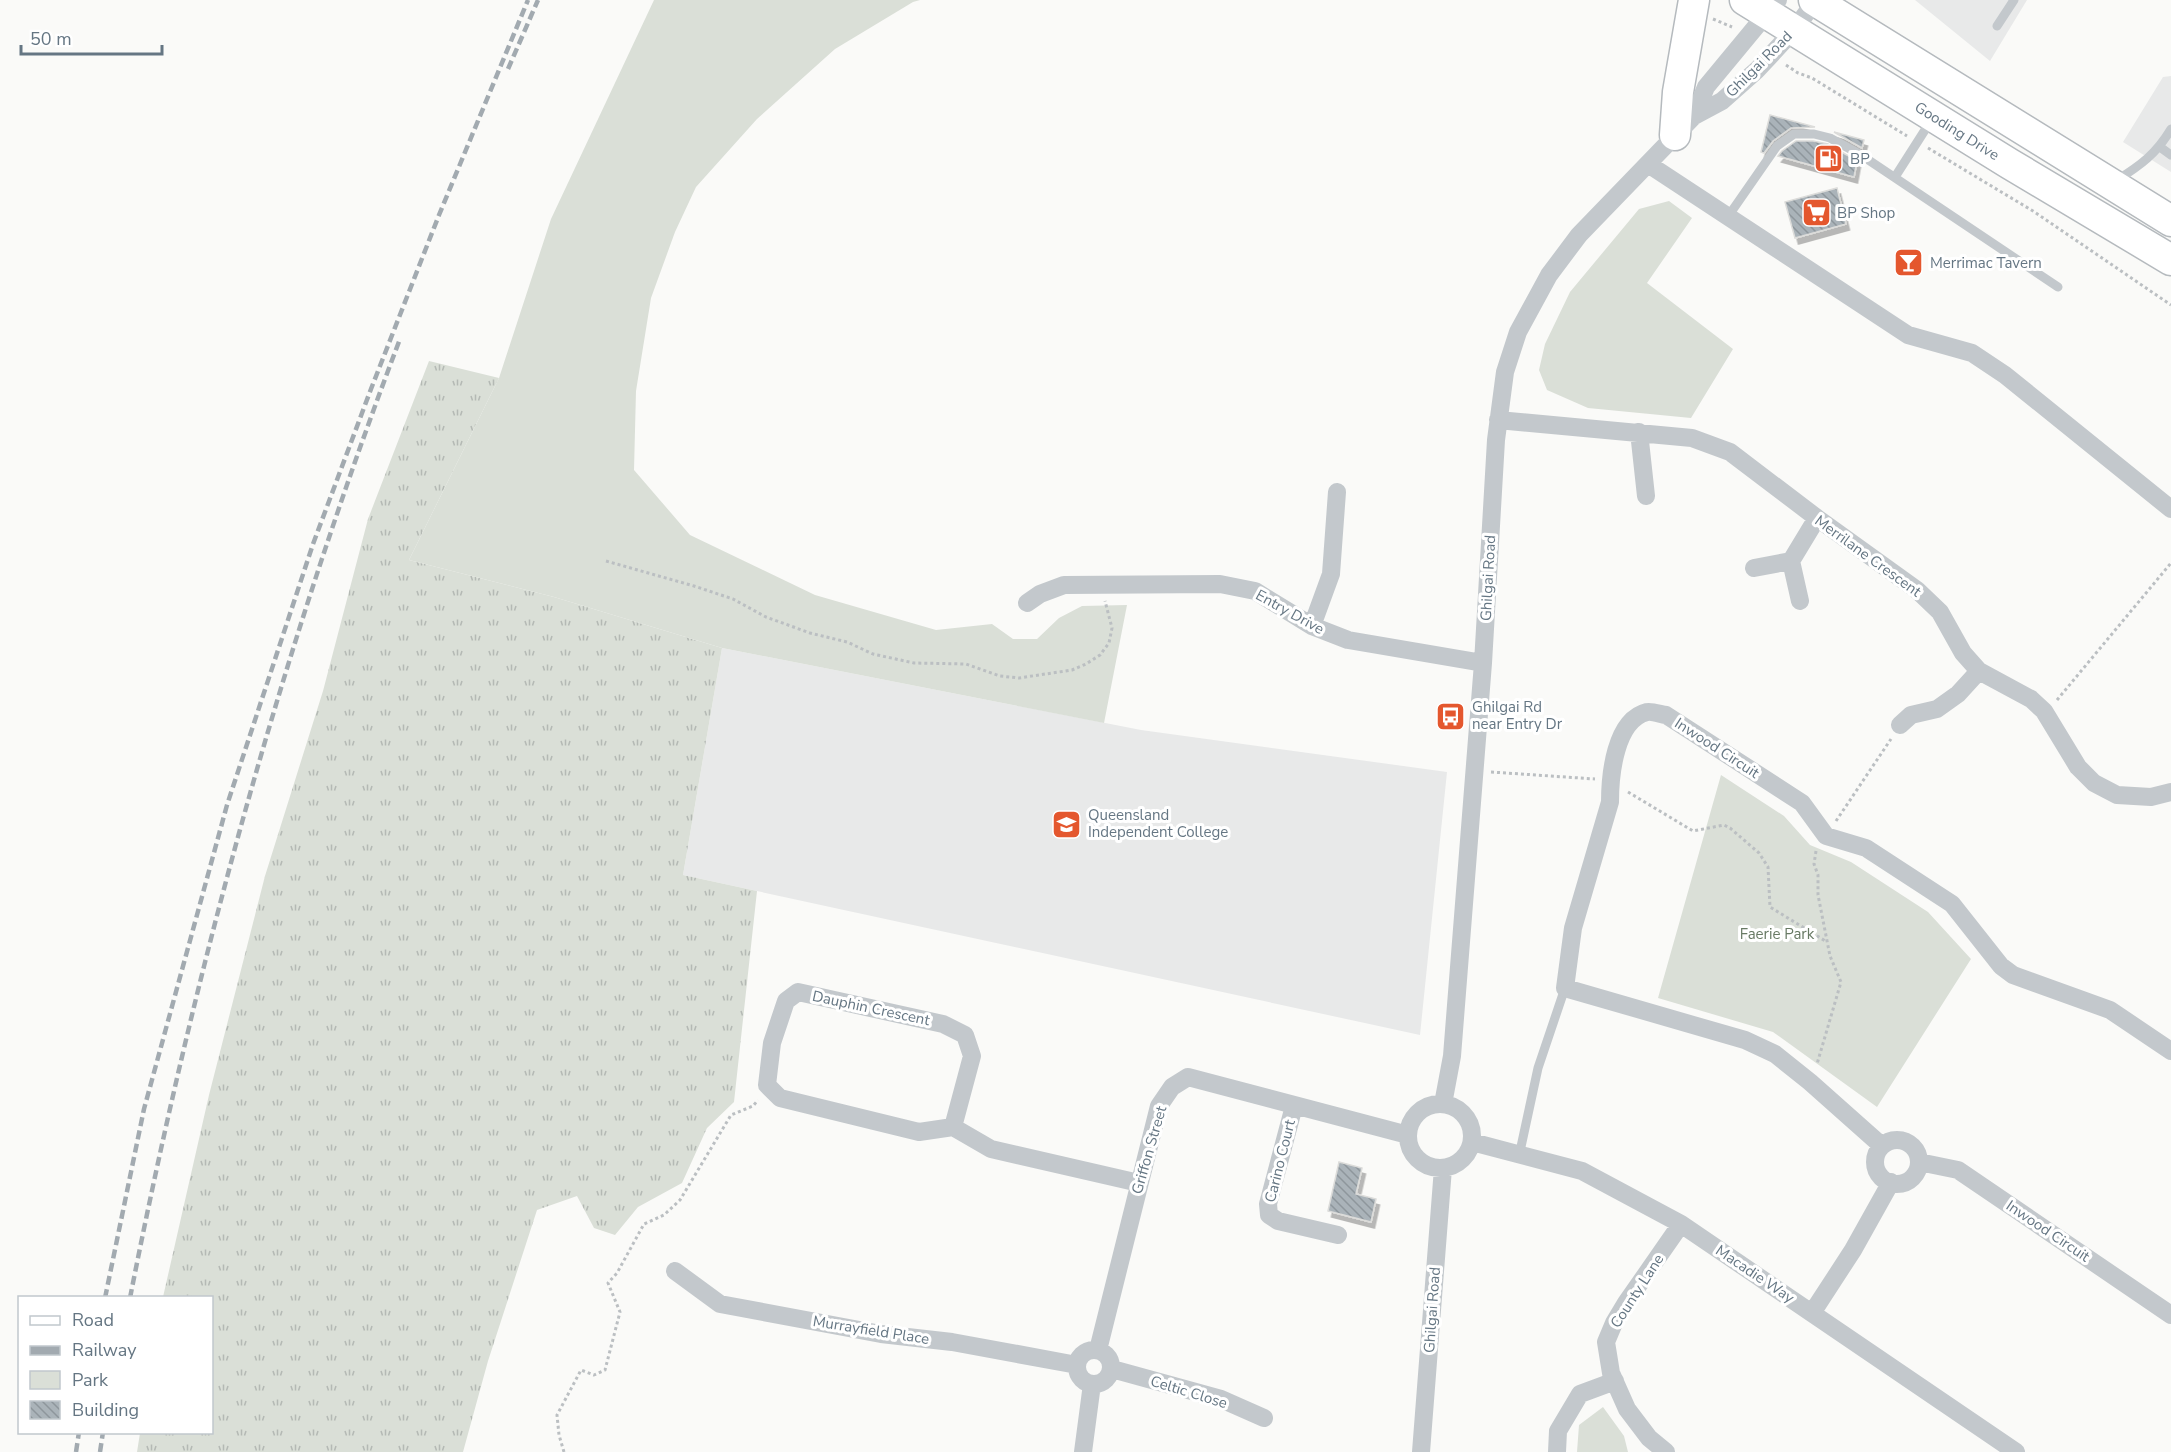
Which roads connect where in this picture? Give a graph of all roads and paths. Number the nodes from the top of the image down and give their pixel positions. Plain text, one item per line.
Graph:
1 (1815, 0) edge
2 (2014, 0) edge
3 (1764, 5) edge
4 (1699, 7) edge
5 (1997, 26) dead end
6 (1733, 27) dead end
7 (1794, 30) junction
8 (1784, 64) dead end
9 (1807, 65) dead end
10 (1803, 75) junction
11 (1933, 117) junction
12 (1685, 126) junction
13 (2171, 129) edge
14 (1917, 142) junction
15 (2171, 146) edge
16 (2160, 147) junction
17 (2171, 155) edge
18 (1648, 164) junction
19 (1895, 177) junction
20 (2110, 185) junction
21 (1727, 218) junction
22 (2171, 221) edge
23 (2171, 260) edge
24 (2058, 287) dead end
25 (2171, 305) edge
26 (1498, 420) junction
27 (1639, 432) junction
28 (1337, 492) dead end
29 (1646, 496) dead end
30 (2171, 509) edge
31 (1817, 518) junction
32 (606, 561) dead end
33 (1791, 561) junction
34 (2171, 563) edge
35 (1754, 568) dead end
36 (1101, 585) junction
37 (1800, 601) dead end
38 (1027, 603) dead end
39 (1312, 626) junction
40 (1483, 663) junction
41 (1978, 671) junction
42 (2044, 711) junction
43 (1900, 725) joint
44 (1474, 771) junction
45 (1610, 780) junction
46 (2171, 792) edge
47 (1826, 836) junction
48 (1827, 942) junction
49 (1565, 988) junction
50 (2171, 1051) edge
51 (1810, 1082) junction
52 (769, 1087) junction
53 (1443, 1104) junction
54 (1294, 1106) junction
55 (953, 1127) junction
56 (1408, 1135) junction
57 (1472, 1142) junction
58 (1882, 1146) junction
59 (1519, 1156) junction
60 (1919, 1162) junction
61 (1443, 1168) junction
62 (1891, 1182) junction
63 (1139, 1183) junction
64 (1681, 1224) junction
65 (1338, 1235) dead end
66 (675, 1271) dead end
67 (1812, 1313) junction
68 (2171, 1315) edge
69 (1098, 1350) junction
70 (1077, 1365) junction
71 (1112, 1369) junction
72 (1615, 1381) junction
73 (1092, 1384) junction
74 (1264, 1418) dead end
75 (564, 1452) edge
76 (1083, 1452) edge
77 (1421, 1452) edge
78 (1557, 1452) edge
79 (1666, 1452) edge
80 (2016, 1452) edge

1 - 7 street, Ghilgai Road
1 - 20 main road
2 - 5 lane
3 - 7 main road, Gooding Drive
3 - 12 street, Ghilgai Road
4 - 6 path
4 - 12 main road
7 - 11 main road, Gooding Drive
7 - 12 street, Ghilgai Road
8 - 10 path
9 - 10 path
10 - 14 path
11 - 14 lane
11 - 23 main road, Gooding Drive
12 - 18 street, Ghilgai Road
13 - 16 lane
14 - 19 lane
14 - 25 path
15 - 16 lane
16 - 17 lane
16 - 20 lane
18 - 21 street
18 - 26 street, Ghilgai Road
19 - 21 lane
19 - 24 lane
20 - 22 main road
21 - 30 street
26 - 27 street, Merrilane Crescent
26 - 40 street, Ghilgai Road
27 - 29 street
27 - 31 street, Merrilane Crescent
28 - 39 street
31 - 33 street
31 - 41 street, Merrilane Crescent
32 - 36 path
33 - 35 street
33 - 37 street
34 - 42 path
36 - 38 street, Entry Drive
36 - 39 street, Entry Drive
39 - 40 street, Entry Drive
40 - 44 street, Ghilgai Road
41 - 42 street, Merrilane Crescent
41 - 43 street
42 - 46 street, Merrilane Crescent
43 - 47 path
44 - 45 path
44 - 53 street, Ghilgai Road
45 - 47 street, Inwood Circuit
45 - 48 path
45 - 49 street, Inwood Circuit
47 - 48 path
47 - 50 street
48 - 51 path
49 - 51 street
49 - 59 lane
51 - 58 street
52 - 55 street
52 - 55 street, Dauphin Crescent
52 - 75 path
53 - 56 street
53 - 57 street
54 - 56 street, Griffon Street
54 - 63 street, Griffon Street
54 - 65 street, Carino Court
55 - 63 street
56 - 61 street
57 - 59 street, Macadie Way
57 - 61 street
58 - 60 street
58 - 62 street
59 - 64 street, Macadie Way
60 - 62 street
60 - 68 street, Inwood Circuit
61 - 77 street, Ghilgai Road
62 - 67 street
63 - 69 street, Griffon Street
64 - 67 street, Macadie Way
64 - 72 street, County Lane
66 - 70 street, Murrayfield Place
67 - 80 street, Macadie Way
69 - 70 street
69 - 71 street
70 - 73 street
71 - 73 street
71 - 74 street, Celtic Close
72 - 78 street
72 - 79 street, County Lane
73 - 76 street

